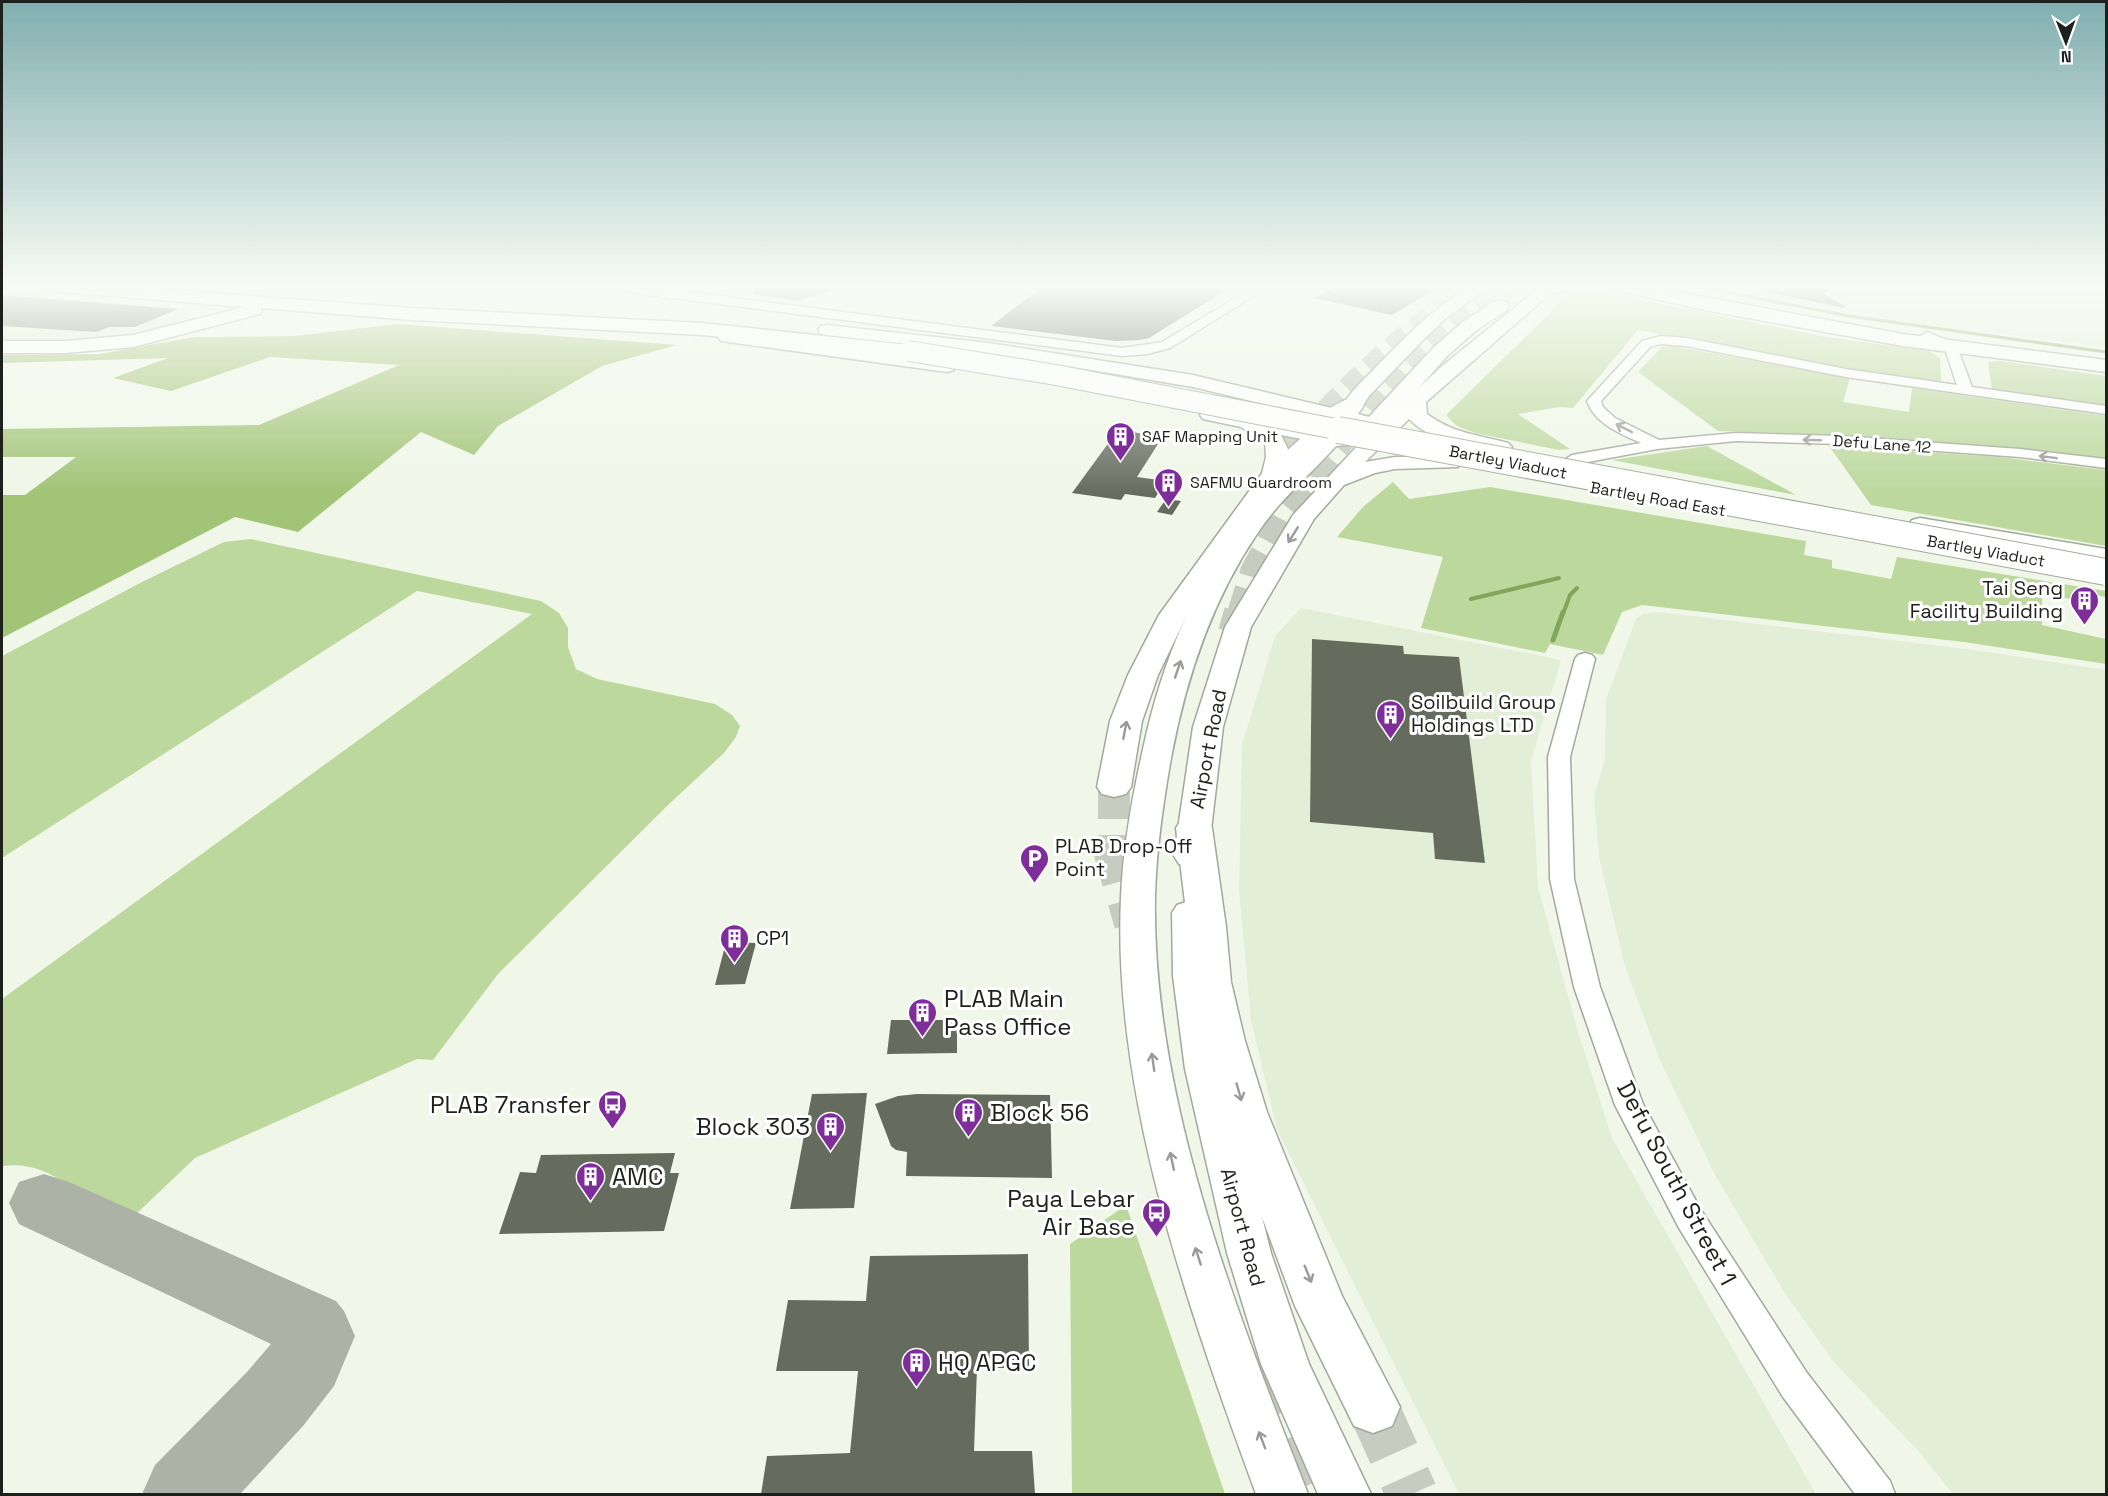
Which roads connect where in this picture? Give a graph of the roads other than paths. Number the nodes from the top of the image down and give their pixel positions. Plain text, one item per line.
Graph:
1 (874, 356) edge
2 (954, 356) edge
3 (970, 356) edge
4 (1037, 356) edge
5 (1399, 356) edge
6 (1437, 356) edge
7 (1467, 356) edge
8 (1637, 356) edge
9 (1757, 356) edge
10 (1954, 356) edge
11 (2041, 356) edge
12 (2082, 356) edge
13 (2106, 358) edge
14 (2106, 366) edge
15 (1223, 386) junction
16 (1966, 390) junction
17 (1416, 402) junction
18 (1350, 407) junction
19 (2106, 410) edge
20 (1239, 421) junction
21 (1382, 425) junction
22 (1324, 437) junction
23 (1657, 445) junction
24 (1368, 446) junction
25 (1586, 460) junction
26 (1450, 462) junction
27 (2106, 464) edge
28 (1272, 477) junction
29 (1328, 488) junction
30 (1815, 516) junction
31 (2106, 556) edge
32 (2106, 562) edge
33 (2106, 572) edge
34 (2106, 579) edge
35 (1585, 659) dead end
36 (1213, 709) junction
37 (1163, 719) junction
38 (1114, 787) tunnel mouth
39 (1194, 828) junction
40 (1373, 1407) tunnel mouth
41 (1282, 1494) edge
42 (1345, 1494) edge
43 (1877, 1494) edge

1 - 20 main road, Bartley Road East
2 - 33 highway, Bartley Viaduct, bridge
3 - 32 highway, Bartley Viaduct
4 - 15 main road
5 - 18 main road
6 - 21 highway
7 - 17 main road, Airport Road
23 -> 8 street
9 -> 16 street
10 - 16 street
11 - 14 highway
12 - 13 highway
15 - 18 main road
15 - 18 main road
16 - 19 street
17 - 21 main road, Airport Road
17 - 25 main road, Bartley Road East
18 - 21 main road
18 - 22 highway
20 - 22 main road, Bartley Road East
20 - 28 main road
21 - 22 highway
21 - 24 main road, Airport Road
22 - 24 main road, Bartley Road East
22 - 28 highway
37 -> 22 main road
23 - 25 street, Defu Lane 12
27 -> 23 street, Defu Lane 12
24 - 26 main road, Bartley Road East
24 - 29 main road, Airport Road
25 - 30 main road, Bartley Road East
26 - 29 main road
26 - 30 main road, Bartley Road East
38 -> 28 highway
29 -> 36 main road, Airport Road
30 - 31 main road, Bartley Road East
30 - 34 main road, Bartley Road East
35 - 43 street, Defu South Street 1
36 - 37 main road
36 - 39 main road, Airport Road
41 -> 37 main road
39 -> 40 highway
39 - 42 main road, Airport Road

